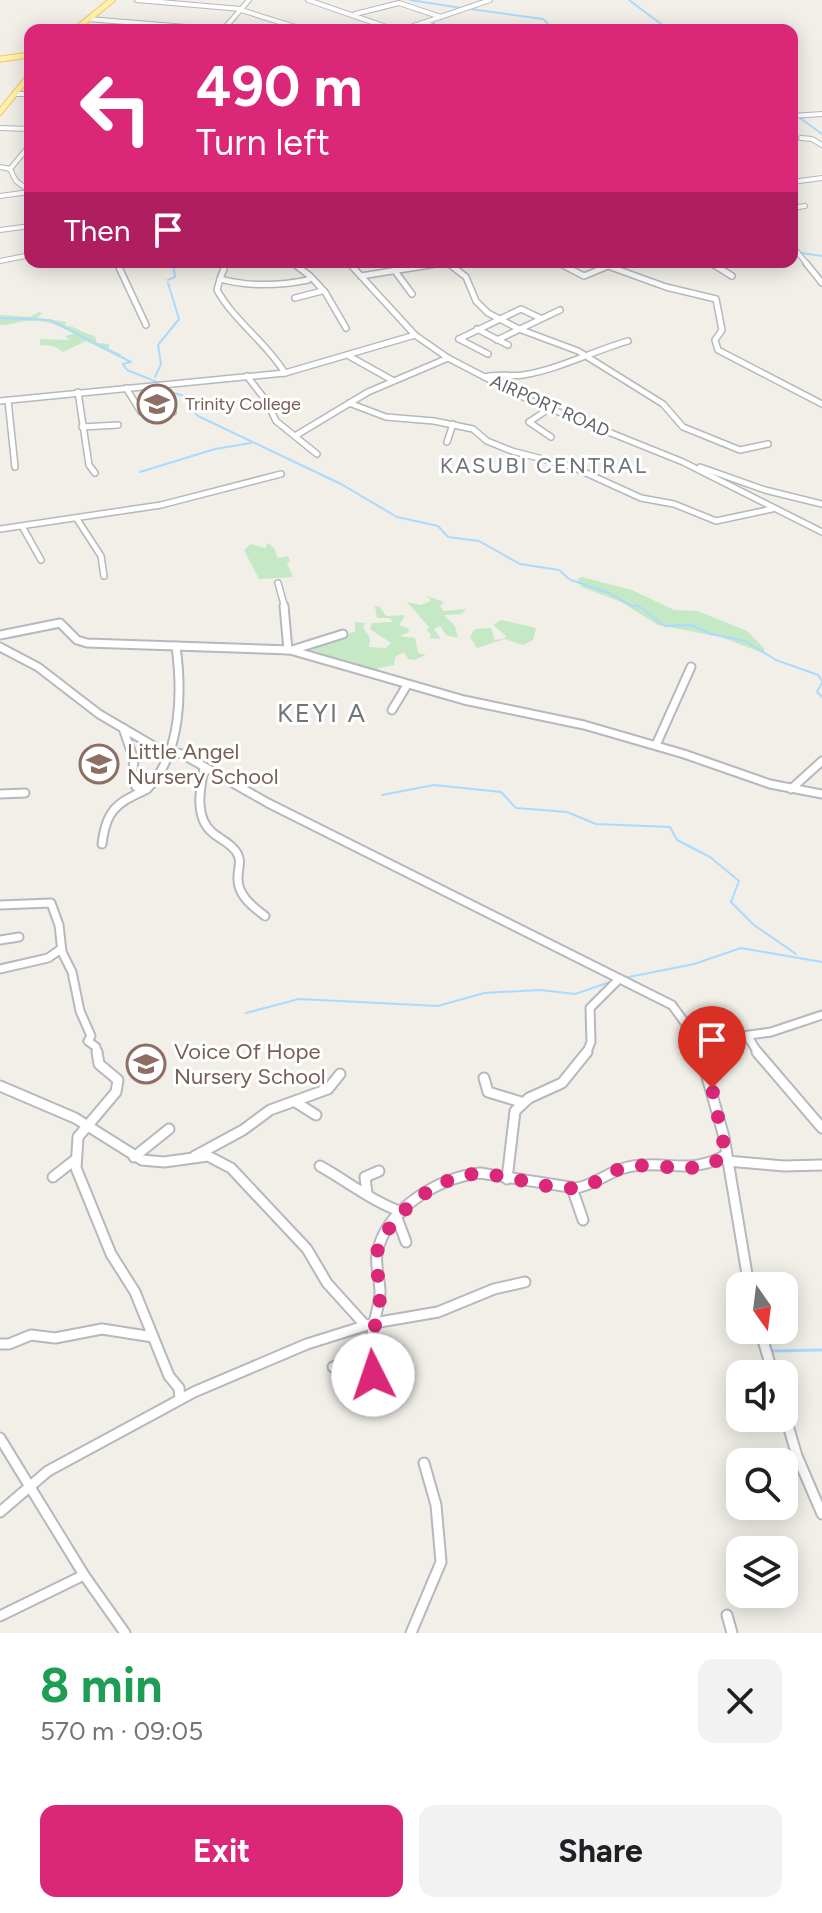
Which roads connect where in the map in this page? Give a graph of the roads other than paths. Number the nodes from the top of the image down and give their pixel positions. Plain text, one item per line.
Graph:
1 (112, 0) edge
2 (137, 0) edge
3 (249, 0) edge
4 (308, 0) edge
5 (490, 0) edge
6 (241, 9) junction
7 (354, 14) junction
8 (441, 17) junction
9 (88, 19) junction
10 (424, 23) junction
11 (82, 24) edge
12 (149, 24) edge
13 (227, 24) edge
14 (287, 24) edge
15 (380, 24) edge
16 (421, 24) edge
17 (427, 24) edge
18 (24, 56) edge
19 (0, 59) edge
20 (24, 83) edge
21 (15, 94) junction
22 (24, 94) edge
23 (0, 112) edge
24 (822, 114) edge
25 (798, 116) edge
26 (0, 128) edge
27 (24, 129) edge
28 (801, 138) dead end
29 (822, 145) edge
30 (24, 152) edge
31 (0, 167) edge
32 (10, 169) junction
33 (822, 178) edge
34 (798, 181) edge
35 (24, 187) edge
36 (24, 192) edge
37 (0, 196) edge
38 (805, 206) dead end
39 (798, 207) edge
40 (24, 227) edge
41 (0, 230) edge
42 (798, 253) edge
43 (24, 256) edge
44 (0, 261) edge
45 (119, 268) edge
46 (224, 268) edge
47 (300, 268) edge
48 (354, 268) edge
49 (395, 268) edge
50 (413, 268) edge
51 (455, 268) edge
52 (569, 268) edge
53 (603, 268) edge
54 (614, 268) edge
55 (719, 268) edge
56 (395, 271) junction
57 (310, 276) junction
58 (361, 276) junction
59 (732, 276) dead end
60 (220, 279) junction
61 (822, 283) edge
62 (322, 291) junction
63 (412, 294) dead end
64 (295, 298) dead end
65 (560, 310) dead end
66 (540, 318) junction
67 (498, 319) junction
68 (146, 325) dead end
69 (406, 327) junction
70 (346, 328) dead end
71 (477, 329) junction
72 (519, 329) junction
73 (415, 335) junction
74 (398, 340) junction
75 (497, 340) junction
76 (628, 341) dead end
77 (508, 345) dead end
78 (488, 354) dead end
79 (349, 356) junction
80 (585, 356) junction
81 (448, 358) junction
82 (285, 373) junction
83 (247, 376) junction
84 (484, 378) junction
85 (392, 380) junction
86 (126, 388) junction
87 (78, 392) junction
88 (8, 400) junction
89 (0, 401) edge
90 (349, 403) junction
91 (822, 404) edge
92 (550, 408) junction
93 (173, 412) dead end
94 (453, 424) junction
95 (118, 425) dead end
96 (82, 427) junction
97 (295, 436) junction
98 (551, 437) dead end
99 (447, 442) dead end
100 (768, 444) dead end
101 (317, 454) dead end
102 (683, 462) junction
103 (15, 467) dead end
104 (95, 473) dead end
105 (281, 474) dead end
106 (822, 504) edge
107 (774, 509) junction
108 (77, 519) junction
109 (22, 526) junction
110 (0, 529) edge
111 (822, 532) edge
112 (41, 560) dead end
113 (104, 576) dead end
114 (278, 583) dead end
115 (343, 634) dead end
116 (0, 635) edge
117 (176, 646) junction
118 (0, 647) edge
119 (289, 650) junction
120 (691, 667) dead end
121 (407, 685) junction
122 (392, 710) dead end
123 (123, 728) junction
124 (656, 745) junction
125 (172, 749) junction
126 (822, 761) edge
127 (204, 768) junction
128 (148, 789) junction
129 (791, 789) junction
130 (25, 793) dead end
131 (0, 794) edge
132 (822, 794) edge
133 (102, 844) dead end
134 (0, 905) edge
135 (265, 916) dead end
136 (19, 937) dead end
137 (0, 940) edge
138 (61, 949) junction
139 (0, 969) edge
140 (619, 979) junction
141 (822, 1015) edge
142 (748, 1037) junction
143 (696, 1042) junction
144 (340, 1074) dead end
145 (484, 1078) dead end
146 (0, 1086) edge
147 (521, 1102) junction
148 (297, 1103) junction
149 (316, 1115) dead end
150 (89, 1127) junction
151 (822, 1128) edge
152 (169, 1129) dead end
153 (134, 1157) junction
154 (194, 1157) junction
155 (727, 1158) junction
156 (76, 1159) junction
157 (822, 1165) edge
158 (320, 1166) dead end
159 (379, 1171) dead end
160 (53, 1177) dead end
161 (507, 1179) junction
162 (572, 1188) junction
163 (367, 1194) junction
164 (400, 1215) junction
165 (583, 1220) dead end
166 (406, 1242) dead end
167 (747, 1272) edge
168 (525, 1282) dead end
169 (368, 1327) junction
170 (153, 1337) junction
171 (0, 1344) edge
172 (368, 1356) junction
173 (333, 1367) dead end
174 (180, 1393) junction
175 (376, 1409) dead end
176 (790, 1432) edge
177 (0, 1438) edge
178 (424, 1463) dead end
179 (29, 1485) junction
180 (0, 1512) edge
181 (822, 1514) edge
182 (84, 1575) junction
183 (727, 1615) dead end
184 (0, 1616) edge
185 (125, 1633) edge
186 (411, 1633) edge
187 (732, 1633) edge

1 - 9 main road
2 - 6 street
3 - 6 street
4 - 7 street
5 - 8 street
6 - 13 street
6 - 14 street
7 - 8 street
7 - 15 street
8 - 10 street
9 - 11 main road
9 - 12 street
10 - 16 street
10 - 17 street
18 - 19 main road
20 - 21 main road
21 - 22 street
21 - 23 main road
24 - 25 street
26 - 27 street
28 - 29 street
30 - 32 street
31 - 32 street
32 - 35 street
33 - 34 street
36 - 37 street
38 - 39 street
40 - 41 street
42 - 61 street
43 - 44 street
45 - 68 street
46 - 60 street
47 - 57 street
48 - 58 street, AIRPORT ROAD
49 - 56 street
50 - 56 street
51 - 67 street
52 - 53 street
54 - 91 street
55 - 59 street
56 - 58 street
56 - 63 street
57 - 60 street
57 - 62 street
58 - 69 street, AIRPORT ROAD
60 - 82 street
62 - 64 street
62 - 70 street
65 - 66 street
66 - 67 street
66 - 72 street
67 - 71 street
67 - 72 street
69 - 73 street, AIRPORT ROAD
69 - 74 street
71 - 75 street
71 - 78 street
72 - 75 street
72 - 80 street
73 - 74 street
73 - 81 street, AIRPORT ROAD
74 - 79 street
75 - 77 street
76 - 80 street
79 - 82 street
79 - 85 street
80 - 84 street
80 - 100 street
81 - 84 street, AIRPORT ROAD
81 - 85 street
82 - 83 street
83 - 86 street
83 - 97 street
84 - 92 street, AIRPORT ROAD
85 - 90 street
86 - 87 street
86 - 93 street
87 - 88 street
87 - 96 street
88 - 89 street
88 - 103 street
90 - 94 street
90 - 97 street
92 - 98 street
92 - 102 street, AIRPORT ROAD
94 - 99 street
94 - 107 street
95 - 96 street
96 - 104 street
97 - 101 street
102 - 106 street
102 - 107 street, AIRPORT ROAD
105 - 108 street
107 - 111 street, AIRPORT ROAD
108 - 109 street
108 - 113 street
109 - 110 street
109 - 112 street
114 - 119 street
115 - 119 street
116 - 117 street
117 - 119 street
117 - 125 street
118 - 123 street
119 - 121 street
120 - 124 street
121 - 122 street
121 - 124 street
123 - 125 street
123 - 128 street
124 - 129 street
125 - 127 street
125 - 128 street
126 - 129 street
127 - 135 street
127 - 140 street
128 - 133 street
129 - 132 street
130 - 131 street
134 - 138 street
136 - 137 street
138 - 139 street
138 - 150 street
140 - 143 street
140 - 147 street
141 - 142 street
142 - 143 street
142 - 151 street
143 - 155 street
144 - 148 street
145 - 147 street
146 - 150 street
147 - 161 street
148 - 149 street
148 - 154 street
150 - 153 street
150 - 156 street
152 - 153 street
153 - 154 street
154 - 169 street
155 - 157 street
155 - 162 street
155 - 167 street
156 - 160 street
156 - 170 street
158 - 163 street
159 - 163 street
161 - 162 street
161 - 164 street
162 - 165 street
163 - 164 street
164 - 166 street
164 - 169 street
168 - 169 street
169 - 172 street
169 - 174 street
170 - 171 street
170 - 174 street
172 - 173 street
172 - 175 street
174 - 179 street
176 - 181 street
177 - 179 street
178 - 186 street
179 - 180 street
179 - 182 street
182 - 184 street
182 - 185 street
183 - 187 street

